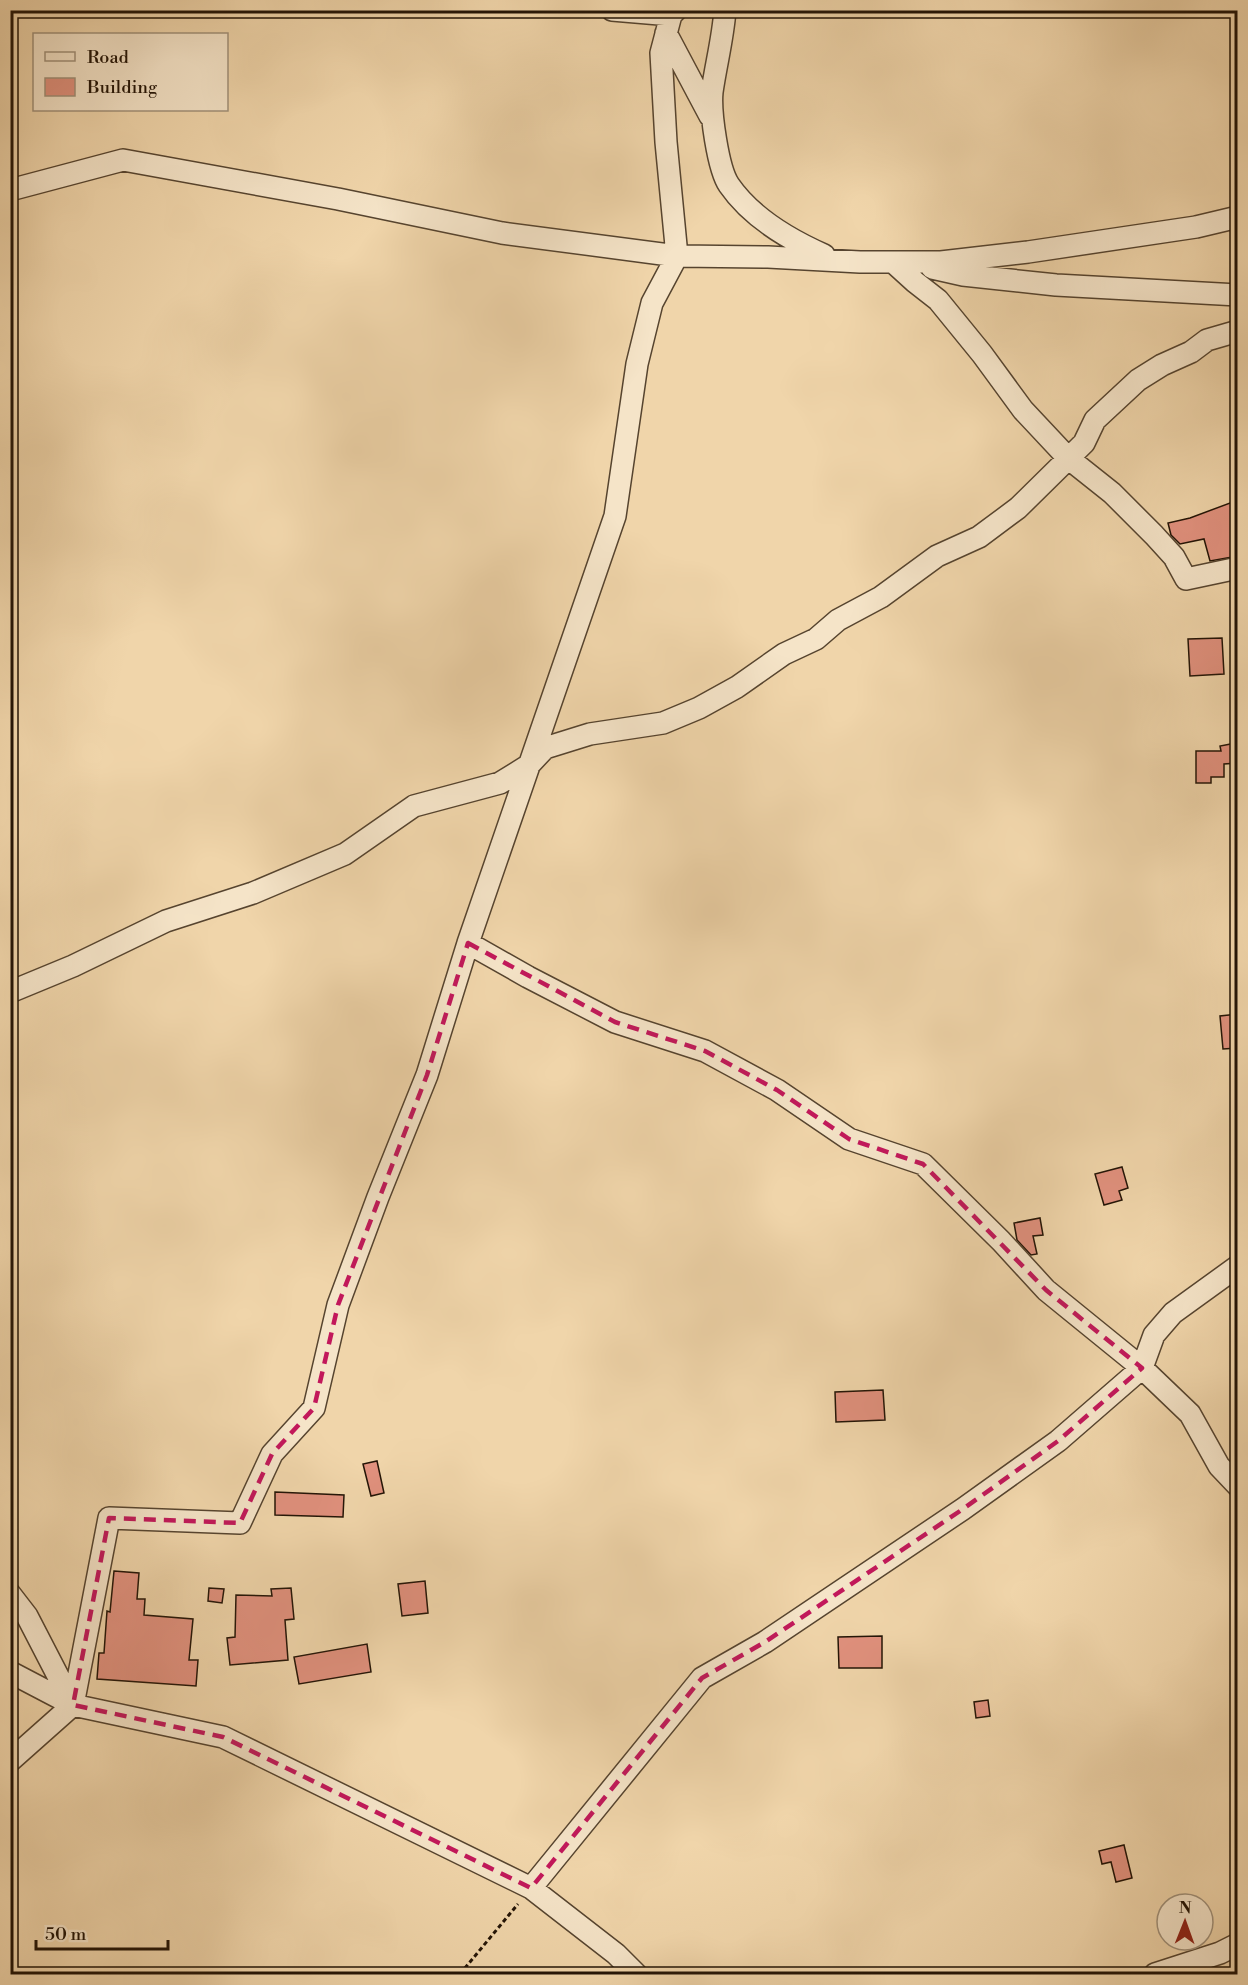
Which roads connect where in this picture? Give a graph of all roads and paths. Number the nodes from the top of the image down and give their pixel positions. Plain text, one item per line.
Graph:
1 (612, 10) edge
2 (725, 10) edge
3 (671, 20) edge
4 (713, 122) junction
5 (10, 190) edge
6 (1238, 217) edge
7 (677, 256) junction
8 (839, 261) junction
9 (901, 262) junction
10 (1238, 295) edge
11 (1238, 331) edge
12 (1068, 458) junction
13 (1238, 568) edge
14 (530, 765) junction
15 (468, 943) junction
16 (10, 992) edge
17 (1238, 1266) edge
18 (1143, 1368) junction
19 (1238, 1485) edge
20 (10, 1594) edge
21 (10, 1672) edge
22 (73, 1705) junction
23 (10, 1761) edge
24 (531, 1888) junction
25 (1238, 1944) edge
26 (460, 1974) edge
27 (636, 1974) edge
28 (1155, 1974) edge

1 - 3 street
2 - 4 street
3 - 4 street
3 - 7 street
4 - 8 street
5 - 7 street
6 - 9 street
7 - 8 street
7 - 14 street
8 - 9 street
9 - 10 street
9 - 12 street
11 - 12 street
12 - 13 street
12 - 14 street
14 - 15 street
14 - 16 street
15 - 18 street
15 - 22 street
17 - 18 street
18 - 19 street
18 - 24 street
20 - 22 street
21 - 22 street
22 - 23 street
22 - 24 street
24 - 26 path
24 - 27 street
25 - 28 street

